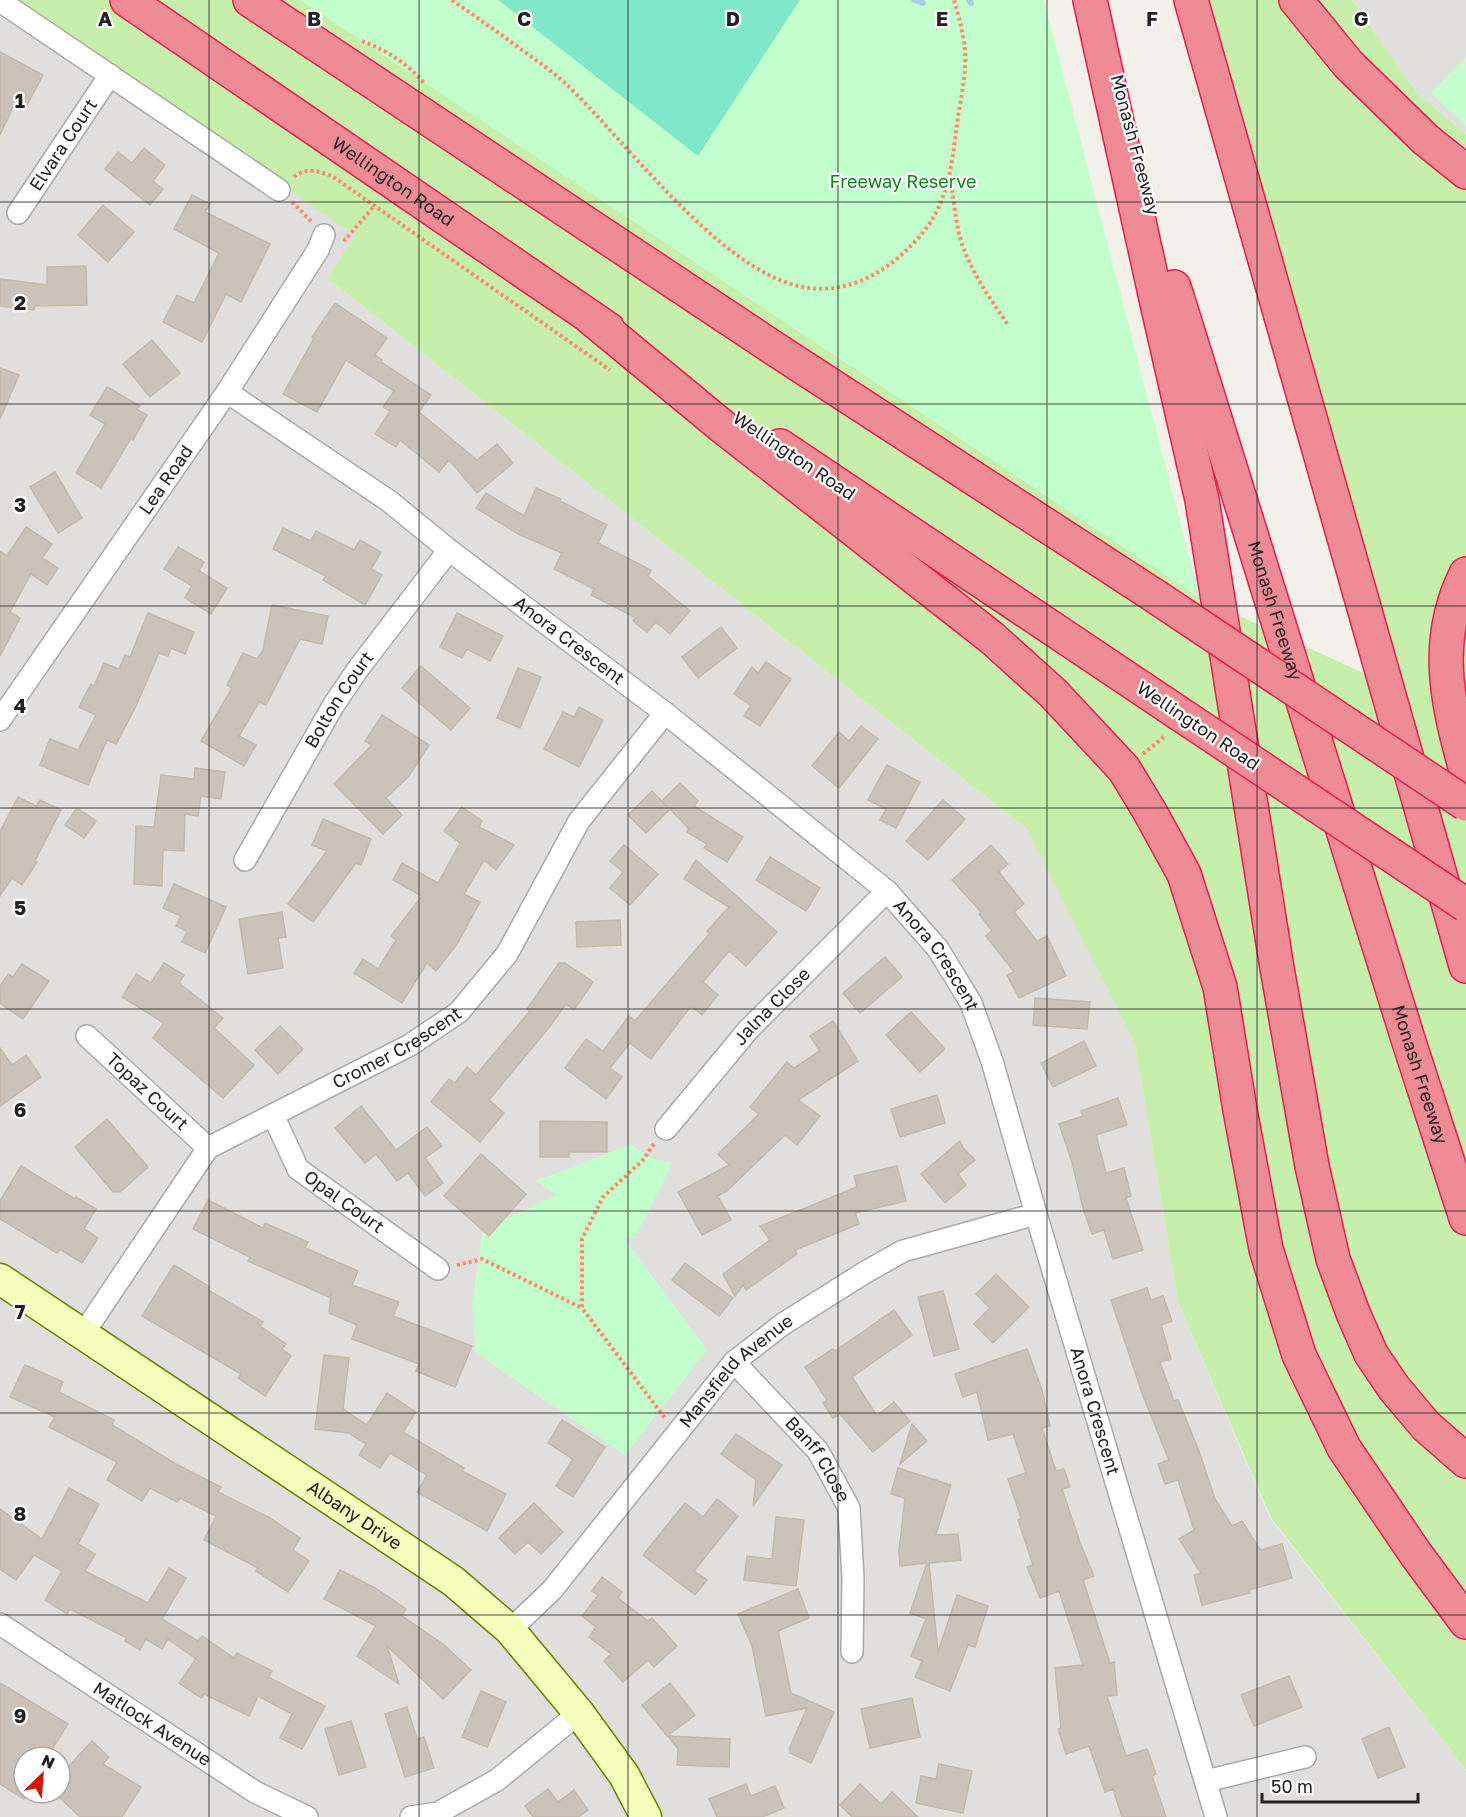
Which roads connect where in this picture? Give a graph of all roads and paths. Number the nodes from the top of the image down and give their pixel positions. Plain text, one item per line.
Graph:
1 (127, 0) edge
2 (250, 0) edge
3 (452, 0) edge
4 (954, 0) edge
5 (1092, 0) edge
6 (1191, 0) edge
7 (1296, 0) edge
8 (0, 1) edge
9 (110, 75) junction
10 (1466, 172) edge
11 (950, 174) junction
12 (279, 190) junction
13 (18, 213) dead end
14 (324, 235) junction
15 (591, 318) junction
16 (1008, 325) dead end
17 (227, 392) junction
18 (449, 550) junction
19 (1466, 574) edge
20 (665, 713) junction
21 (0, 720) edge
22 (1466, 770) edge
23 (1466, 804) edge
24 (245, 860) dead end
25 (887, 891) junction
26 (1466, 905) edge
27 (1466, 966) edge
28 (87, 1036) dead end
29 (273, 1115) junction
30 (666, 1129) joint
31 (208, 1148) junction
32 (1036, 1214) junction
33 (1466, 1218) edge
34 (438, 1269) joint
35 (0, 1279) edge
36 (582, 1308) junction
37 (83, 1334) junction
38 (734, 1362) junction
39 (677, 1434) junction
40 (1465, 1461) edge
41 (1466, 1622) edge
42 (0, 1624) edge
43 (510, 1630) junction
44 (852, 1652) dead end
45 (579, 1713) junction
46 (1305, 1757) dead end
47 (1206, 1781) junction
48 (307, 1817) edge
49 (411, 1817) edge
50 (646, 1817) edge
51 (1216, 1817) edge

1 - 15 highway, Wellington Road
2 - 23 highway, bridge
3 - 11 path
4 - 11 path
5 - 33 highway, Monash Freeway
5 - 40 highway
6 - 27 highway
7 - 10 highway
8 - 9 street
9 - 12 street
9 - 13 street, Elvara Court
11 - 16 path
12 - 14 path
12 - 14 path
14 - 17 street, Lea Road
15 - 26 highway, Wellington Road, bridge
15 - 41 highway
17 - 18 street, Anora Crescent
17 - 21 street, Lea Road
18 - 20 street, Anora Crescent
18 - 24 street, Bolton Court
19 - 22 highway
20 - 25 street, Anora Crescent
20 - 29 street, Cromer Crescent
25 - 30 street, Jalna Close
25 - 32 street, Anora Crescent
28 - 31 street, Topaz Court
29 - 31 street, Cromer Crescent
29 - 34 street, Opal Court
30 - 36 path
31 - 37 street, Cromer Crescent
32 - 38 street, Mansfield Avenue
32 - 47 street, Anora Crescent
34 - 36 path
35 - 37 street, Albany Drive
36 - 39 path
37 - 43 street, Albany Drive
38 - 39 street, Mansfield Avenue
38 - 44 street, Banff Close
39 - 43 street, Mansfield Avenue
42 - 48 street, Matlock Avenue
43 - 45 street, Albany Drive
45 - 49 street
45 - 50 street, Albany Drive
46 - 47 street
47 - 51 street, Anora Crescent

